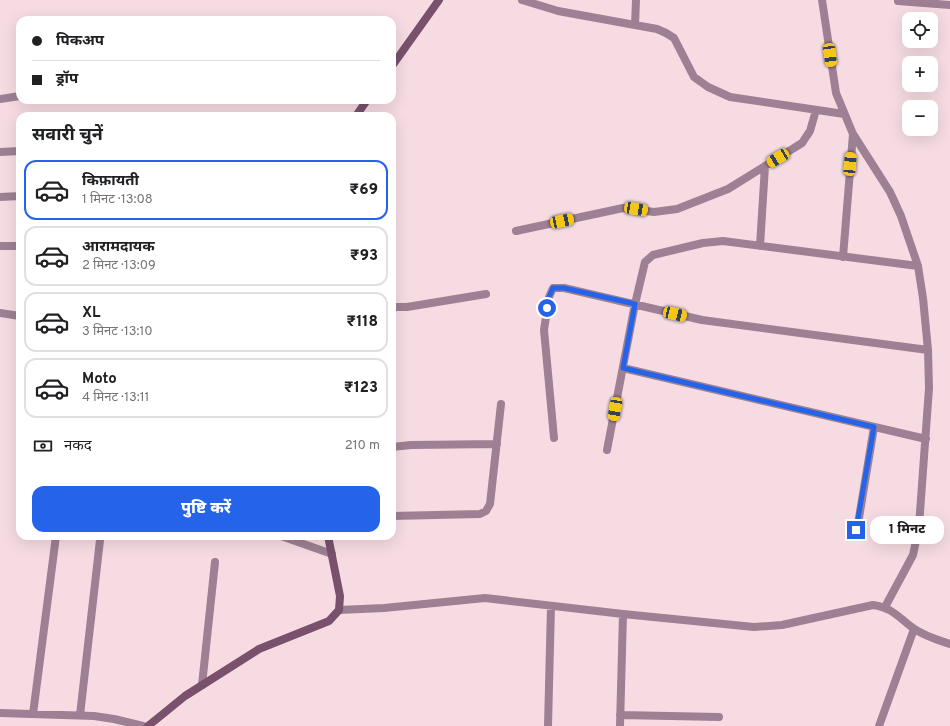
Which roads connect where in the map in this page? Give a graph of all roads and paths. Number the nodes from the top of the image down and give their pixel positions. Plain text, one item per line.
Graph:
1 (439, 0) edge
2 (522, 0) edge
3 (636, 0) edge
4 (822, 0) edge
5 (898, 1) edge
6 (950, 5) edge
7 (635, 25) junction
8 (396, 59) edge
9 (16, 97) edge
10 (0, 99) edge
11 (816, 110) junction
12 (844, 114) junction
13 (852, 134) junction
14 (16, 151) edge
15 (0, 152) edge
16 (765, 166) junction
17 (16, 196) edge
18 (0, 197) edge
19 (516, 231) dead end
20 (0, 246) edge
21 (16, 246) edge
22 (760, 246) junction
23 (843, 257) junction
24 (918, 266) junction
25 (486, 294) dead end
26 (635, 304) junction
27 (396, 307) edge
28 (0, 313) edge
29 (16, 315) edge
30 (928, 350) junction
31 (623, 368) junction
32 (501, 404) dead end
33 (874, 427) junction
34 (554, 438) dead end
35 (926, 439) junction
36 (497, 444) junction
37 (396, 447) edge
38 (607, 450) dead end
39 (396, 516) edge
40 (856, 530) dead end
41 (55, 540) edge
42 (100, 540) dead end
43 (292, 540) edge
44 (329, 540) edge
45 (332, 554) junction
46 (216, 562) dead end
47 (551, 606) junction
48 (885, 607) junction
49 (339, 610) junction
50 (623, 614) junction
51 (914, 629) junction
52 (950, 644) edge
53 (202, 685) junction
54 (0, 713) edge
55 (33, 714) junction
56 (80, 715) junction
57 (620, 715) junction
58 (719, 717) dead end
59 (143, 726) edge
60 (148, 726) edge
61 (548, 726) edge
62 (620, 726) edge
63 (879, 726) edge

1 - 8 street
2 - 7 street
3 - 7 street
4 - 12 street
5 - 6 street
7 - 11 street
9 - 10 street
11 - 12 street
11 - 16 street
12 - 13 street
13 - 23 street
13 - 24 street
14 - 15 street
16 - 19 street
16 - 22 street
17 - 18 street
20 - 21 street
22 - 23 street
22 - 26 street
23 - 24 street
24 - 30 street
25 - 27 street
26 - 30 street
26 - 31 street
26 - 34 street
28 - 29 street
30 - 35 street
31 - 33 street
31 - 38 street
32 - 36 street
33 - 35 street
33 - 40 street
35 - 48 street
36 - 37 street
36 - 39 street
41 - 55 street
42 - 56 street
43 - 45 street
44 - 45 street
45 - 49 street
46 - 53 street
47 - 49 street
47 - 50 street
47 - 61 street
48 - 50 street
48 - 51 street
49 - 53 street
50 - 57 street
51 - 52 street
51 - 63 street
53 - 60 street
54 - 55 street
55 - 56 street
56 - 59 street
57 - 58 street
57 - 62 street

